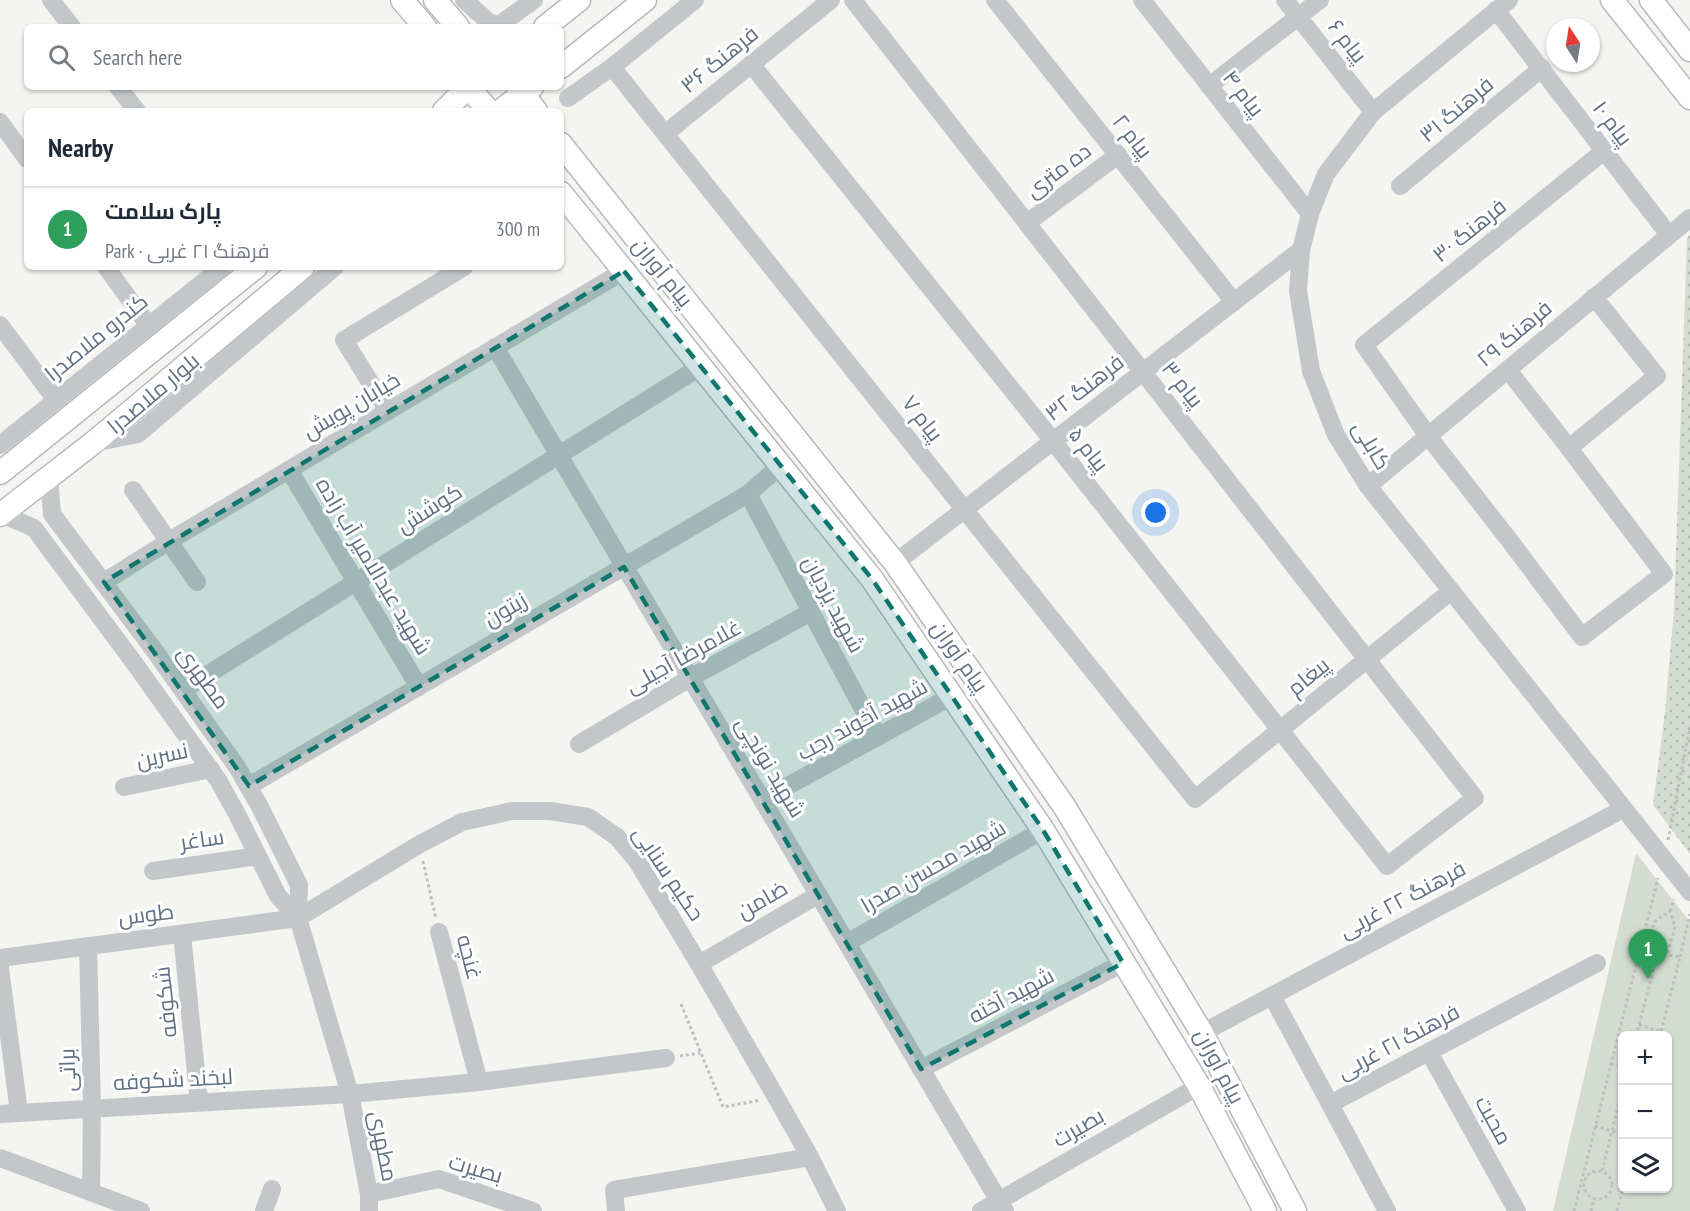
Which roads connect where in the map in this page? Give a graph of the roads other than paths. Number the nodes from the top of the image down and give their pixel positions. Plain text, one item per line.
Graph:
1 (51, 0) edge
2 (402, 0) edge
3 (435, 0) edge
4 (464, 0) edge
5 (534, 0) edge
6 (579, 0) edge
7 (645, 0) edge
8 (831, 0) edge
9 (853, 0) edge
10 (995, 0) edge
11 (1142, 0) edge
12 (1285, 0) edge
13 (1320, 0) edge
14 (1612, 0) edge
15 (1651, 0) edge
16 (683, 4) edge
17 (1503, 5) edge
18 (1298, 17) junction
19 (70, 24) edge
20 (422, 24) edge
21 (455, 24) edge
22 (496, 24) edge
23 (500, 24) edge
24 (549, 24) edge
25 (1690, 50) edge
26 (564, 63) edge
27 (751, 64) junction
28 (612, 67) junction
29 (1542, 68) junction
30 (1209, 86) junction
31 (120, 90) edge
32 (465, 90) edge
33 (471, 90) edge
34 (523, 90) edge
35 (525, 90) edge
36 (568, 98) dead end
37 (1690, 98) edge
38 (135, 108) edge
39 (447, 108) edge
40 (486, 108) edge
41 (503, 108) edge
42 (535, 108) edge
43 (1373, 112) junction
44 (0, 122) edge
45 (666, 133) junction
46 (564, 148) edge
47 (1604, 151) junction
48 (24, 155) edge
49 (1118, 155) junction
50 (1400, 186) dead end
51 (564, 202) edge
52 (1310, 214) junction
53 (1690, 218) edge
54 (1027, 223) junction
55 (1669, 235) junction
56 (1301, 250) junction
57 (108, 270) edge
58 (218, 270) edge
59 (252, 270) edge
60 (299, 270) edge
61 (331, 270) edge
62 (459, 270) edge
63 (624, 271) junction
64 (1594, 297) junction
65 (1234, 302) junction
66 (0, 325) edge
67 (149, 326) junction
68 (495, 347) junction
69 (700, 367) junction
70 (1508, 370) junction
71 (1143, 372) junction
72 (56, 400) junction
73 (388, 411) junction
74 (1428, 436) junction
75 (1053, 441) junction
76 (93, 442) junction
77 (0, 445) edge
78 (1569, 448) junction
79 (558, 455) junction
80 (780, 466) junction
81 (289, 470) junction
82 (0, 473) edge
83 (49, 477) junction
84 (1368, 486) junction
85 (133, 490) dead end
86 (748, 494) junction
87 (964, 509) junction
88 (0, 514) edge
89 (52, 514) junction
90 (34, 528) junction
91 (170, 541) junction
92 (895, 562) junction
93 (624, 567) junction
94 (104, 582) junction
95 (197, 582) dead end
96 (356, 582) junction
97 (1451, 591) junction
98 (811, 612) junction
99 (1367, 659) junction
100 (690, 678) junction
101 (419, 687) junction
102 (183, 690) junction
103 (952, 696) junction
104 (1280, 730) junction
105 (878, 737) junction
106 (579, 744) dead end
107 (211, 769) junction
108 (249, 786) junction
109 (124, 787) dead end
110 (762, 800) junction
111 (1195, 800) joint
112 (1623, 808) junction
113 (1044, 830) junction
114 (258, 855) junction
115 (1387, 866) joint
116 (153, 871) dead end
117 (1106, 876) junction
118 (1687, 884) edge
119 (1081, 892) junction
120 (818, 895) junction
121 (298, 918) junction
122 (439, 932) road end
123 (182, 934) junction
124 (847, 943) junction
125 (88, 946) junction
126 (0, 958) edge
127 (1123, 963) junction
128 (1597, 963) dead end
129 (699, 964) junction
130 (0, 968) edge
131 (1272, 996) junction
132 (1202, 1033) junction
133 (1429, 1052) junction
134 (666, 1058) road end
135 (921, 1069) junction
136 (479, 1082) junction
137 (1199, 1086) junction
138 (350, 1094) junction
139 (199, 1102) junction
140 (1330, 1104) junction
141 (92, 1108) junction
142 (19, 1112) junction
143 (0, 1114) edge
144 (810, 1157) junction
145 (0, 1158) edge
146 (272, 1189) dead end
147 (91, 1192) junction
148 (369, 1203) edge
149 (1002, 1206) edge
150 (141, 1211) edge
151 (264, 1211) edge
152 (533, 1211) edge
153 (616, 1211) edge
154 (837, 1211) edge
155 (981, 1211) edge
156 (1265, 1211) edge
157 (1295, 1211) edge
158 (1387, 1211) edge
159 (1517, 1211) edge

1 - 19 street
2 - 20 main road
3 - 21 main road
4 - 22 street
5 - 23 street
6 - 24 main road
7 - 26 main road
8 - 27 street, فرهنگ ۳۶
9 - 54 street, پیام ۳
10 - 49 street, پیام ۲
11 - 30 street, پیام ۴
12 - 18 street, پیام ۶
13 - 18 street
14 - 37 main road
15 - 25 main road
16 - 28 street
17 - 29 street, پیام ۱۰
17 - 43 street, کابلی
18 - 30 street
18 - 43 street, پیام ۶
27 - 45 street, فرهنگ ۳۶
27 - 75 street, پیام ۵
28 - 36 street
28 - 45 street, پیام ۷
29 - 47 street, پیام ۱۰
29 - 50 street, فرهنگ ۳۱
30 - 52 street, پیام ۴
31 - 38 street
32 - 39 main road
33 - 40 main road
34 - 41 main road
35 - 42 main road
43 - 52 street, کابلی
44 - 48 street
45 - 87 street, پیام ۷
46 - 92 main road, پیام آوران
47 - 55 street, پیام ۱۰
47 - 74 street, فرهنگ ۳۰
49 - 54 street, ده متری
49 - 65 street, پیام ۲
51 - 63 main road, پیام آوران
52 - 56 street, کابلی
53 - 55 street, فرهنگ ۲۹
54 - 71 street, پیام ۳
55 - 64 street, فرهنگ ۲۹
56 - 65 street, فرهنگ ۳۲
56 - 84 street, کابلی
57 - 67 street
58 - 67 street, کندرو ملاصدرا
59 - 82 main road, بلوار ملاصدرا
60 - 76 main road, بلوار ملاصدرا
61 - 76 street
62 - 73 street
63 - 68 street, خیابان پویش
63 - 69 main road, پیام آوران
64 - 70 street, فرهنگ ۲۹
64 - 78 street
65 - 71 street, فرهنگ ۳۲
66 - 72 street
67 - 72 street, کندرو ملاصدرا
68 - 73 street, خیابان پویش
68 - 79 street, شهید نونچی
69 - 79 street, کوشش
69 - 80 main road, پیام آوران
70 - 74 street, فرهنگ ۲۹
70 - 78 street
71 - 75 street, فرهنگ ۳۲
71 - 99 street, پیام ۳
72 - 77 street, کندرو ملاصدرا
73 - 81 street, خیابان پویش
74 - 78 street
74 - 84 street, فرهنگ ۲۹
75 - 87 street, فرهنگ ۳۲
75 - 104 street, پیام ۵
76 - 83 main road, بلوار ملاصدرا
79 - 93 street, شهید نونچی
79 - 96 street, کوشش
80 - 86 street, زیتون
80 - 103 main road, پیام آوران
81 - 91 street, خیابان پویش
81 - 96 street, شهید عبدالامیر آب زاده
83 - 88 main road, بلوار ملاصدرا
83 - 89 street
84 - 97 street, کابلی
85 - 91 street
86 - 93 street, زیتون
86 - 98 street, شهید یزدیان
87 - 92 street, فرهنگ ۳۲
87 - 111 street, پیام ۷
88 - 90 street
89 - 90 street
89 - 94 street, مطهری
90 - 107 street, مطهری
91 - 94 street, خیابان پویش
91 - 95 street
92 - 117 main road, پیام آوران
93 - 100 street, شهید نونچی
93 - 101 street, زیتون
94 - 102 street, مطهری
96 - 101 street, شهید عبدالامیر آب زاده
96 - 102 street, کوشش
97 - 99 street, پیغام
97 - 112 street, کابلی
98 - 100 street, غلامرضا آجیلی
98 - 105 street, شهید یزدیان
99 - 104 street, پیغام
99 - 115 street, پیام ۳
100 - 106 street, غلامرضا آجیلی
100 - 110 street, شهید نونچی
101 - 108 street, زیتون
102 - 108 street, مطهری
103 - 105 street, شهید آخوند رجب
103 - 113 main road, پیام آوران
104 - 111 street, پیغام
104 - 115 street, پیام ۵
105 - 110 street, شهید آخوند رجب
107 - 109 street, نسرین
107 - 114 street, مطهری
108 - 121 street, مطهری
110 - 120 street, شهید نونچی
112 - 118 street, کابلی
112 - 131 street, فرهنگ ۲۲ غربی
113 - 119 main road, پیام آوران
113 - 124 street, شهید محسن صدرا
114 - 116 street, ساغر
114 - 121 street, مطهری
117 - 119 main road
117 - 132 main road, پیام آوران
119 - 127 main road, پیام آوران
120 - 124 street, شهید نونچی
120 - 129 street, ضامن
121 - 123 street, طوس
121 - 129 street, حکیم سنایی
121 - 138 street, مطهری
122 - 136 street, غنچه
123 - 125 street, طوس
123 - 139 street, شکوفه
124 - 135 street, شهید نونچی
125 - 126 street, طوس
125 - 141 street, براتی
127 - 135 street, شهید آخته
127 - 137 main road, پیام آوران
128 - 133 street, فرهنگ ۲۱ غربی
129 - 144 street, حکیم سنایی
130 - 142 street
131 - 132 street, فرهنگ ۲۲ غربی
131 - 140 street, فرهنگ ۲۱ غربی
132 - 157 main road, پیام آوران
133 - 140 street, فرهنگ ۲۱ غربی
133 - 159 street, محبت
134 - 136 street, لبخند شکوفه
135 - 149 street, شهید نونچی
136 - 138 street, لبخند شکوفه
137 - 149 street, بصیرت
137 - 156 main road, پیام آوران
138 - 139 street, لبخند شکوفه
138 - 148 street, مطهری
139 - 141 street, لبخند شکوفه
140 - 158 street
141 - 142 street, لبخند شکوفه
141 - 147 street, براتی
142 - 143 street, لبخند شکوفه
144 - 153 street
144 - 154 street, حکیم سنایی
145 - 147 street
146 - 151 street
147 - 150 street
148 - 152 street, بصیرت
149 - 155 street, بصیرت

